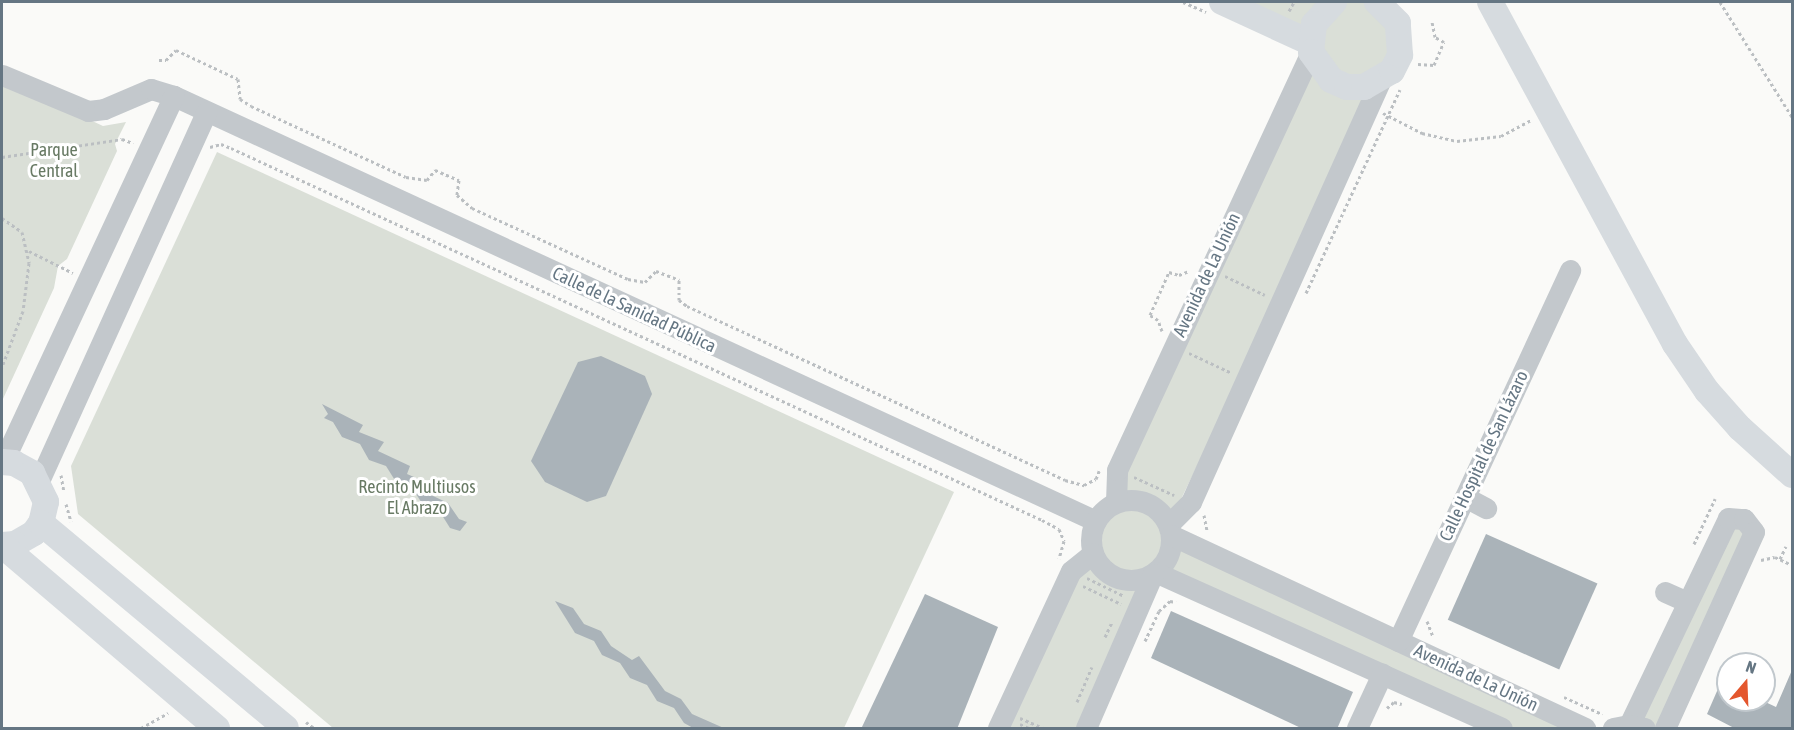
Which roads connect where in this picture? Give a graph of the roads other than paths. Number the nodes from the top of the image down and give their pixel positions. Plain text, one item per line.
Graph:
1 (1222, 2) edge
2 (1330, 2) edge
3 (1377, 2) edge
4 (1490, 2) edge
5 (1311, 48) junction
6 (2, 75) edge
7 (1391, 82) junction
8 (174, 96) junction
9 (206, 112) junction
10 (1570, 270) dead end
11 (2, 462) edge
12 (1792, 475) edge
13 (39, 481) junction
14 (1465, 497) junction
15 (1116, 502) junction
16 (1486, 508) dead end
17 (1096, 521) junction
18 (41, 523) junction
19 (1170, 530) junction
20 (2, 545) edge
21 (1093, 553) junction
22 (1154, 573) junction
23 (1665, 592) dead end
24 (1687, 602) junction
25 (1398, 641) junction
26 (1382, 674) junction
27 (1624, 724) edge
28 (217, 729) edge
29 (286, 729) edge
30 (998, 729) edge
31 (1086, 729) edge
32 (1358, 729) edge
33 (1502, 729) edge
34 (1585, 729) edge
35 (1665, 729) edge

1 - 5 main road
2 - 5 main road
3 - 7 main road
4 - 12 main road
5 - 7 main road
5 - 15 street, Avenida de La Unión
6 - 8 street, Calle de la Sanidad Pública
7 - 19 street
8 - 9 street, Calle de la Sanidad Pública
8 - 11 street
9 - 13 street
9 - 17 street, Calle de la Sanidad Pública
10 - 14 street, Calle Hospital de San Lázaro
11 - 13 main road
13 - 18 main road
14 - 16 street
14 - 25 street, Calle Hospital de San Lázaro
15 - 17 street
15 - 19 street
17 - 21 street
18 - 20 main road
18 - 29 main road
19 - 22 street
19 - 25 street, Avenida de La Unión
20 - 28 main road
21 - 22 street
21 - 30 street
22 - 26 street, Avenida de La Unión
22 - 31 street
23 - 24 street
24 - 27 street
24 - 35 street
25 - 34 street, Avenida de La Unión
26 - 32 street
26 - 33 street, Avenida de La Unión

